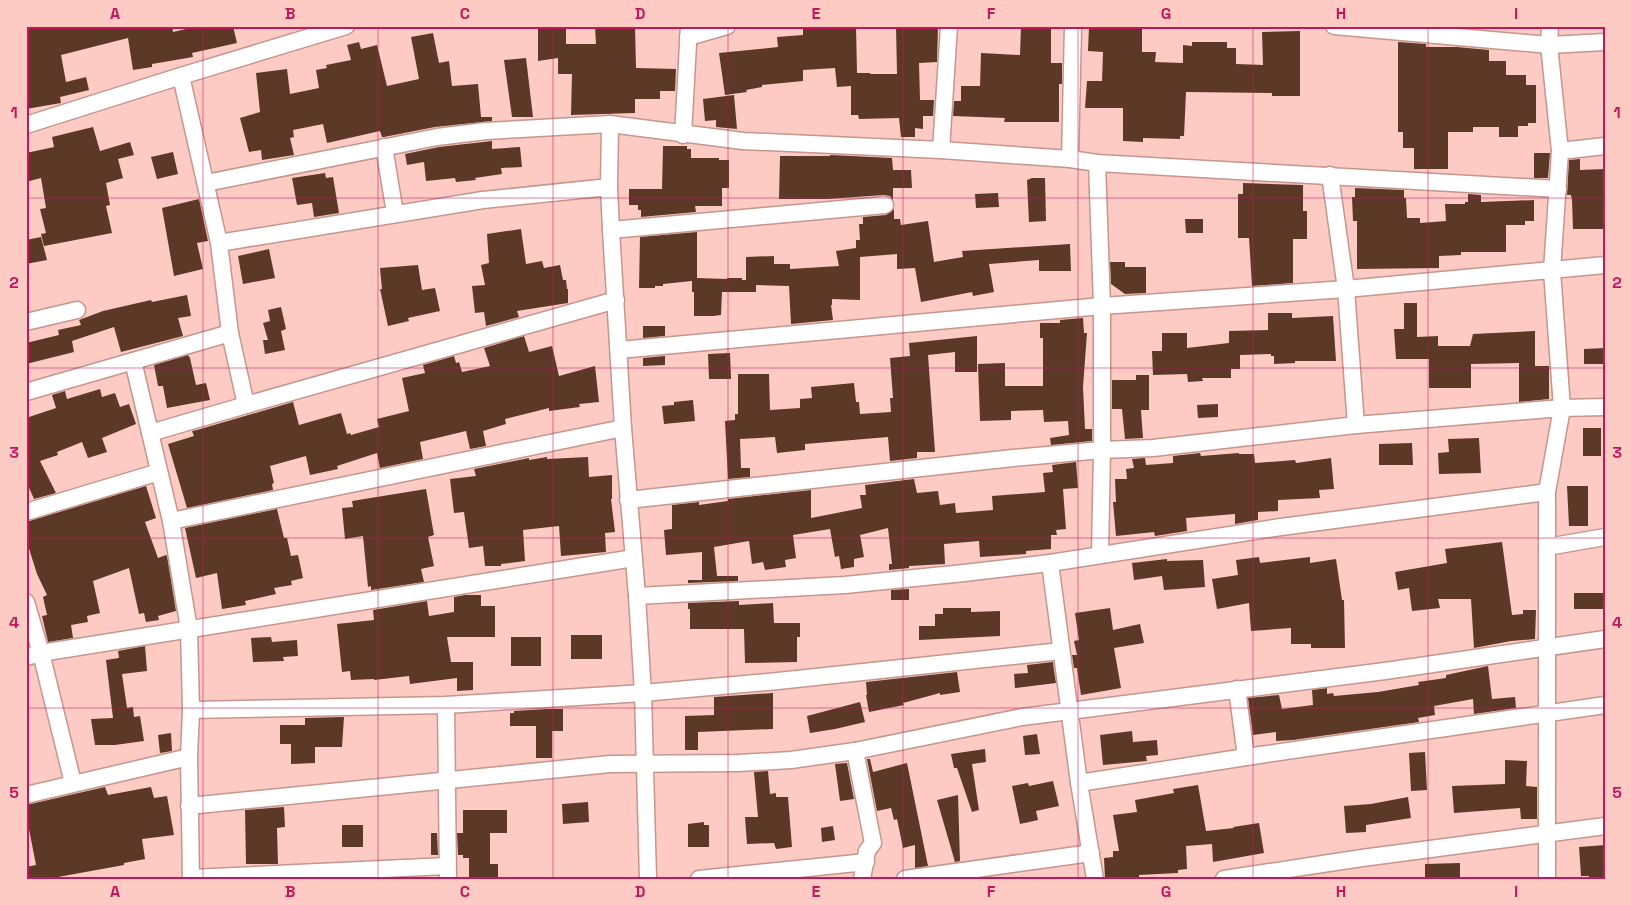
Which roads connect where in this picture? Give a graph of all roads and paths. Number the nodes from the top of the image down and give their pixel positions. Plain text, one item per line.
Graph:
1 (346, 26) edge
2 (727, 26) edge
3 (948, 26) edge
4 (1073, 26) edge
5 (1334, 26) edge
6 (1550, 26) edge
7 (1414, 30) edge
8 (688, 32) edge
9 (1605, 42) edge
10 (1549, 45) junction
11 (181, 76) junction
12 (610, 124) junction
13 (26, 125) edge
14 (683, 134) junction
15 (1605, 146) edge
16 (384, 147) junction
17 (941, 150) junction
18 (1560, 151) junction
19 (1070, 159) junction
20 (1097, 163) junction
21 (1330, 175) junction
22 (206, 183) junction
23 (609, 187) junction
24 (1558, 189) junction
25 (885, 205) dead end
26 (395, 213) junction
27 (611, 230) junction
28 (219, 243) junction
29 (1605, 265) edge
30 (1552, 271) junction
31 (1346, 290) junction
32 (616, 300) junction
33 (1102, 306) junction
34 (77, 310) dead end
35 (26, 322) edge
36 (230, 333) junction
37 (619, 350) junction
38 (133, 361) junction
39 (26, 392) edge
40 (246, 405) junction
41 (1605, 407) edge
42 (1562, 408) junction
43 (1356, 425) junction
44 (623, 428) junction
45 (150, 433) junction
46 (1102, 450) junction
47 (159, 472) junction
48 (1548, 492) junction
49 (628, 500) junction
50 (26, 512) edge
51 (170, 521) junction
52 (1605, 536) edge
53 (1547, 547) junction
54 (1100, 555) junction
55 (634, 558) junction
56 (1050, 563) junction
57 (637, 596) junction
58 (26, 602) edge
59 (189, 629) junction
60 (1605, 639) edge
61 (1548, 648) junction
62 (1062, 651) junction
63 (34, 655) edge
64 (1237, 689) junction
65 (643, 693) junction
66 (446, 705) junction
67 (1605, 705) edge
68 (191, 710) junction
69 (1070, 710) junction
70 (1548, 714) junction
71 (855, 751) junction
72 (189, 757) junction
73 (1246, 757) junction
74 (644, 763) junction
75 (446, 780) junction
76 (72, 783) junction
77 (1080, 783) junction
78 (26, 795) edge
79 (189, 806) junction
80 (1605, 826) edge
81 (1548, 834) junction
82 (1092, 853) junction
83 (866, 862) junction
84 (447, 872) edge
85 (191, 878) edge
86 (648, 879) edge
87 (699, 879) edge
88 (862, 879) edge
89 (905, 879) edge
90 (1095, 879) edge
91 (1224, 879) edge
92 (1547, 879) edge

1 - 11 street
2 - 8 street
3 - 17 street
4 - 19 street
5 - 7 street
6 - 10 street
7 - 10 street
8 - 14 street
9 - 10 street
10 - 18 street
11 - 13 street
11 - 22 street
12 - 14 street
12 - 16 street
12 - 23 street
14 - 17 street
15 - 18 street
16 - 22 street
16 - 26 street
17 - 19 street
18 - 24 street
19 - 20 street
20 - 21 street
20 - 33 street
21 - 24 street
21 - 31 street
22 - 28 street
23 - 26 street
23 - 27 street
24 - 30 street
25 - 27 street
26 - 28 street
27 - 32 street
28 - 36 street
29 - 30 street
30 - 31 street
30 - 42 street
31 - 33 street
31 - 43 street
32 - 37 street
32 - 40 street
33 - 37 street
33 - 46 street
34 - 35 street
36 - 38 street
36 - 40 street
37 - 44 street
38 - 39 street
38 - 45 street
40 - 45 street
41 - 42 street
42 - 43 street
42 - 48 street
43 - 46 street
44 - 49 street
44 - 51 street
45 - 47 street
46 - 49 street
46 - 54 street
47 - 50 street
47 - 51 street
48 - 53 street
48 - 54 street
49 - 55 street
51 - 59 street
52 - 53 street
53 - 61 street
54 - 56 street
55 - 57 street
55 - 59 street
56 - 57 street
56 - 62 street
57 - 65 street
58 - 63 street
59 - 63 street
59 - 68 street
60 - 61 street
61 - 64 street
61 - 70 street
62 - 65 street
62 - 69 street
63 - 76 street
64 - 69 street
64 - 73 street
65 - 66 street
65 - 74 street
66 - 68 street
66 - 75 street
67 - 70 street
68 - 72 street
69 - 71 street
69 - 77 street
70 - 73 street
70 - 81 street
71 - 74 street
71 - 83 street
72 - 76 street
72 - 79 street
73 - 77 street
74 - 75 street
74 - 86 street
75 - 79 street
75 - 84 street
76 - 78 street
77 - 82 street
79 - 85 street
80 - 81 street
81 - 91 street
81 - 92 street
82 - 89 street
82 - 90 street
83 - 87 street
83 - 88 street
84 - 85 street

